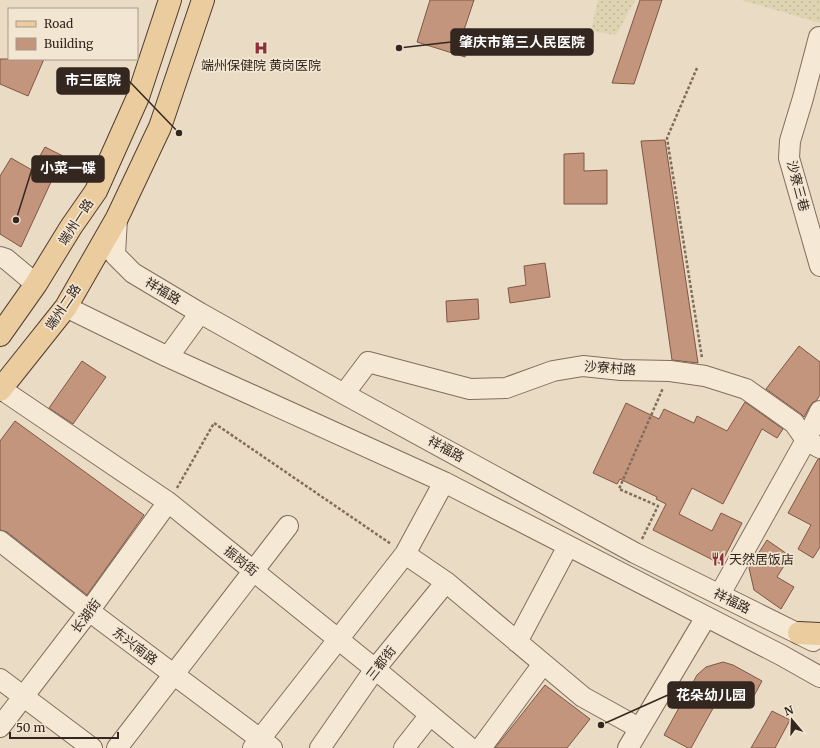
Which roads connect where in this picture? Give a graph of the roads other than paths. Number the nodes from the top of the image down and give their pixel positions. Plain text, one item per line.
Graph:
1 (170, 0) edge
2 (203, 0) edge
3 (820, 38) edge
4 (117, 218) junction
5 (0, 257) edge
6 (820, 266) edge
7 (36, 284) junction
8 (66, 307) junction
9 (200, 313) junction
10 (0, 335) edge
11 (168, 357) junction
12 (0, 389) edge
13 (344, 394) junction
14 (820, 411) edge
15 (813, 444) edge
16 (444, 482) junction
17 (168, 502) junction
18 (288, 526) dead end
19 (0, 541) edge
20 (568, 546) junction
21 (405, 554) junction
22 (253, 570) junction
23 (446, 582) junction
24 (720, 594) junction
25 (89, 612) junction
26 (706, 616) junction
27 (810, 634) edge
28 (338, 639) junction
29 (517, 642) junction
30 (820, 644) edge
31 (781, 655) junction
32 (544, 664) junction
33 (376, 669) junction
34 (173, 674) junction
35 (820, 677) edge
36 (0, 679) edge
37 (23, 696) junction
38 (430, 715) junction
39 (0, 727) edge
40 (639, 728) junction
41 (262, 745) edge
42 (92, 748) edge
43 (117, 748) edge
44 (320, 748) edge
45 (404, 748) edge
46 (470, 748) edge
47 (481, 748) edge
48 (628, 748) edge

1 - 7 main road, 端州一路
2 - 4 main road
3 - 6 street, 沙寮三巷
4 - 8 main road, 端州二路
4 - 9 street, 祥福路
5 - 7 street
7 - 10 main road
8 - 11 street, 祥福路
8 - 12 main road, 端州二路
9 - 11 street
9 - 13 street, 祥福路
11 - 16 street, 祥福路
12 - 17 street, 振岗街
13 - 15 street, 沙寮村路
13 - 24 street, 祥福路
14 - 15 street
15 - 24 street
16 - 20 street, 祥福路
16 - 21 street
17 - 22 street, 振岗街
17 - 25 street, 长湖街
18 - 22 street
19 - 25 street, 东兴南路
20 - 26 street, 祥福路
20 - 29 street
21 - 23 street
21 - 28 street
22 - 28 street, 振岗街
22 - 34 street
23 - 29 street
23 - 33 street, 三都街
24 - 27 street, 祥福路
25 - 34 street, 东兴南路
25 - 37 street, 长湖街
26 - 31 street, 祥福路
26 - 40 street
27 - 30 street, 祥福路
27 - 31 street
28 - 33 street, 振岗街
28 - 41 street
29 - 32 street
31 - 35 street, 祥福路
32 - 40 street
32 - 47 street
33 - 38 street, 振岗街
33 - 44 street, 三都街
34 - 41 street, 东兴南路
34 - 43 street
36 - 37 street
37 - 39 street, 长湖街
37 - 42 street
38 - 45 street
38 - 46 street, 振岗街
40 - 48 street

